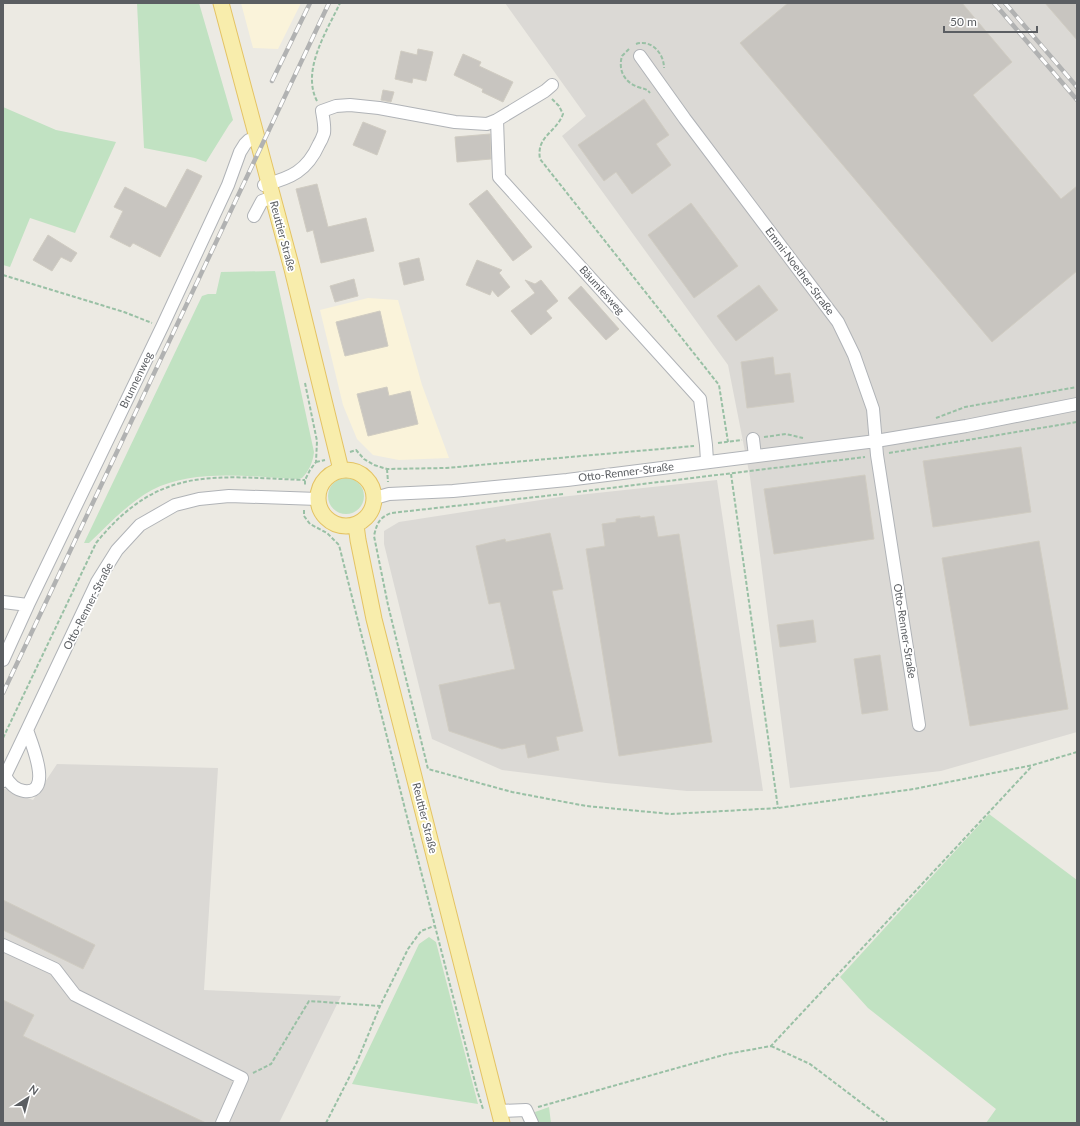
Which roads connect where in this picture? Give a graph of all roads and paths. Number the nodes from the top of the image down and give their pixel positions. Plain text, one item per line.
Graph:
1 (221, 3) edge
2 (340, 3) edge
3 (640, 56) dead end
4 (549, 88) joint
5 (322, 111) junction
6 (497, 120) junction
7 (257, 137) junction
8 (269, 188) junction
9 (254, 216) dead end
10 (3, 275) edge
11 (162, 327) junction
12 (304, 381) dead end
13 (1077, 387) edge
14 (1077, 404) edge
15 (936, 418) dead end
16 (806, 438) dead end
17 (753, 439) junction
18 (876, 441) junction
19 (728, 442) junction
20 (706, 445) junction
21 (356, 450) dead end
22 (755, 456) junction
23 (707, 462) junction
24 (341, 470) junction
25 (731, 474) dead end
26 (375, 498) junction
27 (311, 499) junction
28 (356, 524) junction
29 (374, 536) dead end
30 (3, 602) edge
31 (28, 605) junction
32 (3, 660) edge
33 (919, 725) dead end
34 (27, 730) junction
35 (1077, 752) edge
36 (1033, 765) junction
37 (4, 778) edge
38 (778, 808) junction
39 (450, 920) junction
40 (434, 926) junction
41 (3, 945) edge
42 (380, 1006) junction
43 (771, 1046) junction
44 (242, 1078) junction
45 (483, 1110) dead end
46 (526, 1110) junction
47 (500, 1117) edge
48 (222, 1123) edge
49 (326, 1123) edge
50 (532, 1123) edge
51 (888, 1123) edge

1 - 7 main road, Reuttier Straße
2 - 5 path
3 - 18 street, Emmi-Noether-Straße
4 - 6 street
4 - 19 path
5 - 6 street
5 - 8 street
6 - 20 street, Bäumlesweg
7 - 8 main road, Reuttier Straße
7 - 11 street, Brunnenweg
8 - 9 street
8 - 24 main road, Reuttier Straße
10 - 11 path
11 - 31 street, Brunnenweg
12 - 27 path
13 - 15 path
14 - 18 street, Otto-Renner-Straße
16 - 17 path
17 - 19 path
17 - 22 street
18 - 22 street, Otto-Renner-Straße
18 - 33 street, Otto-Renner-Straße
19 - 20 path
20 - 21 path
20 - 23 street, Bäumlesweg
22 - 23 street, Otto-Renner-Straße
23 - 26 street, Otto-Renner-Straße
24 - 26 main road
24 - 27 main road
25 - 38 path
26 - 28 main road
27 - 28 main road
27 - 34 street, Otto-Renner-Straße
27 - 40 path
28 - 39 main road, Reuttier Straße
29 - 38 path
30 - 31 street
31 - 32 street, Brunnenweg
34 - 37 street, Otto-Renner-Straße
34 - 37 street, Otto-Renner-Straße
35 - 36 path
36 - 38 path
36 - 43 path
39 - 40 path
39 - 47 main road, Reuttier Straße
40 - 42 path
40 - 45 path
41 - 44 street
42 - 44 path
42 - 49 path
43 - 46 path
43 - 51 path
44 - 48 street
46 - 47 street, Reuttier Straße
46 - 50 street

